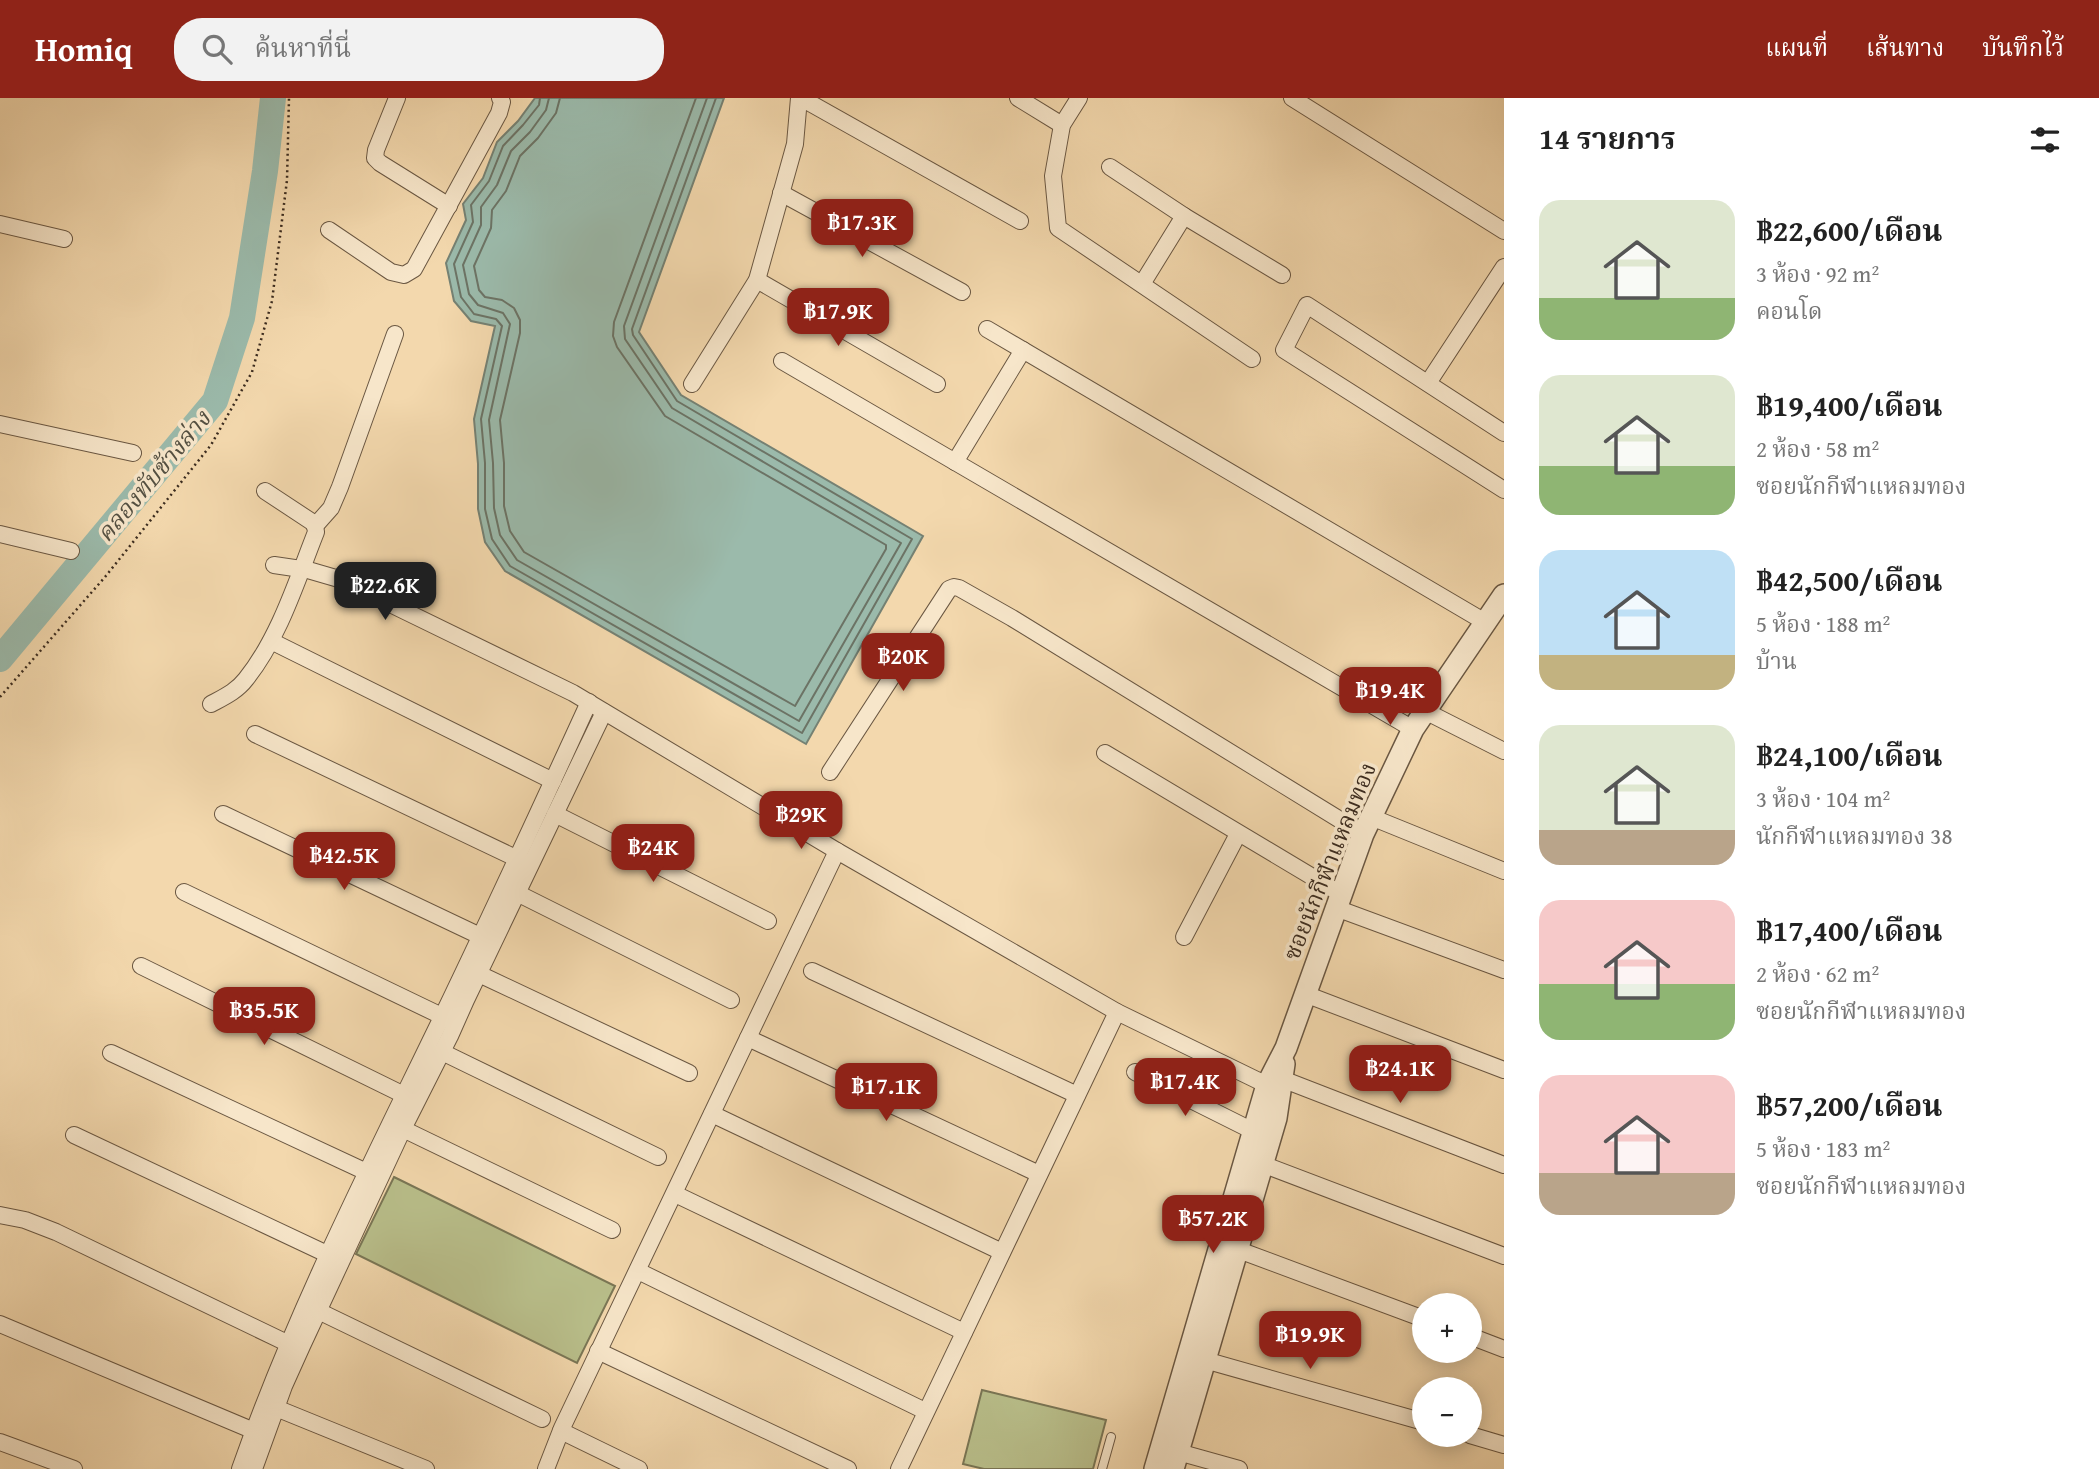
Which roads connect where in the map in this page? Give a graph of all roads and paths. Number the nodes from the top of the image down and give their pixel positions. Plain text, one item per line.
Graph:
1 (289, 98) edge
2 (397, 98) edge
3 (500, 98) edge
4 (800, 98) edge
5 (1018, 98) edge
6 (1079, 98) edge
7 (1292, 98) edge
8 (1062, 125) junction
9 (1110, 167) dead end
10 (781, 193) junction
11 (449, 206) junction
12 (1184, 216) junction
13 (1020, 221) dead end
14 (0, 224) edge
15 (329, 230) dead end
16 (1504, 231) edge
17 (64, 239) dead end
18 (1504, 267) edge
19 (1282, 275) dead end
20 (757, 280) junction
21 (1142, 284) junction
22 (962, 292) dead end
23 (988, 329) dead end
24 (395, 334) dead end
25 (1023, 350) junction
26 (1252, 359) dead end
27 (782, 361) dead end
28 (1428, 383) junction
29 (692, 384) dead end
30 (937, 384) dead end
31 (0, 424) edge
32 (1504, 433) edge
33 (133, 453) dead end
34 (955, 462) junction
35 (1504, 490) edge
36 (265, 491) dead end
37 (315, 526) junction
38 (0, 534) edge
39 (71, 551) dead end
40 (274, 565) dead end
41 (301, 569) junction
42 (1504, 595) edge
43 (1485, 622) junction
44 (271, 641) junction
45 (0, 697) edge
46 (589, 702) junction
47 (211, 705) dead end
48 (1425, 710) junction
49 (604, 712) junction
50 (1413, 729) junction
51 (255, 734) dead end
52 (1504, 751) edge
53 (1105, 753) dead end
54 (830, 772) dead end
55 (553, 780) junction
56 (223, 814) dead end
57 (555, 814) junction
58 (1367, 825) junction
59 (1238, 834) junction
60 (837, 851) junction
61 (524, 862) junction
62 (1504, 871) edge
63 (184, 892) dead end
64 (517, 893) junction
65 (1338, 901) junction
66 (768, 921) dead end
67 (480, 936) junction
68 (1184, 937) dead end
69 (141, 966) dead end
70 (1504, 970) edge
71 (812, 971) dead end
72 (479, 974) junction
73 (1305, 994) junction
74 (731, 1000) dead end
75 (1117, 1012) junction
76 (449, 1020) junction
77 (748, 1038) junction
78 (442, 1052) junction
79 (111, 1053) dead end
80 (1504, 1070) edge
81 (1135, 1072) dead end
82 (689, 1073) dead end
83 (1274, 1082) junction
84 (404, 1095) junction
85 (1077, 1095) junction
86 (712, 1114) junction
87 (403, 1129) junction
88 (1253, 1131) junction
89 (74, 1135) dead end
90 (658, 1157) dead end
91 (1262, 1164) junction
92 (1504, 1165) edge
93 (1039, 1174) junction
94 (374, 1176) junction
95 (675, 1194) junction
96 (0, 1215) edge
97 (612, 1230) dead end
98 (1236, 1249) junction
99 (1002, 1252) junction
100 (329, 1255) junction
101 (1504, 1256) edge
102 (638, 1271) junction
103 (312, 1308) junction
104 (1412, 1315) edge
105 (0, 1324) edge
106 (964, 1332) junction
107 (1482, 1341) edge
108 (289, 1344) junction
109 (1504, 1349) edge
110 (598, 1351) junction
111 (1195, 1358) junction
112 (276, 1408) junction
113 (925, 1410) junction
114 (542, 1419) dead end
115 (1412, 1419) edge
116 (254, 1431) junction
117 (561, 1431) junction
118 (1111, 1437) dead end
119 (1482, 1439) edge
120 (0, 1442) edge
121 (1504, 1445) edge
122 (1176, 1461) edge
123 (74, 1469) edge
124 (240, 1469) edge
125 (254, 1469) edge
126 (426, 1469) edge
127 (546, 1469) edge
128 (639, 1469) edge
129 (848, 1469) edge
130 (898, 1469) edge
131 (1102, 1469) edge
132 (1154, 1469) edge
133 (1239, 1469) edge

1 - 45 path
2 - 11 street
3 - 11 street
4 - 10 street
4 - 13 street
5 - 8 street
6 - 8 street
7 - 16 street
8 - 21 street
9 - 12 street
10 - 20 street
10 - 22 street
11 - 15 street
12 - 19 street
12 - 21 street
14 - 17 street
18 - 28 street
20 - 29 street
20 - 30 street
21 - 26 street
23 - 25 street
24 - 37 street
25 - 34 street
25 - 43 street
27 - 34 street
28 - 32 street
28 - 35 street
31 - 33 street
34 - 50 street
36 - 37 street
37 - 41 street
38 - 39 street
40 - 41 street
41 - 44 street
41 - 46 street
42 - 43 street, ซอยนักกีฬาแหลมทอง
43 - 48 street, ซอยนักกีฬาแหลมทอง
44 - 47 street
44 - 55 street
46 - 49 street
46 - 55 street
48 - 50 street, ซอยนักกีฬาแหลมทอง
48 - 52 street
49 - 57 street
49 - 60 street
50 - 58 street, ซอยนักกีฬาแหลมทอง
51 - 61 street
53 - 59 street
54 - 58 street
55 - 61 street
56 - 67 street
57 - 61 street
57 - 66 street
58 - 62 street
58 - 65 street, ซอยนักกีฬาแหลมทอง
59 - 65 street
59 - 68 street
60 - 75 street
60 - 77 street
61 - 64 street
61 - 67 street
63 - 76 street
64 - 72 street
64 - 74 street
65 - 70 street
65 - 73 street, ซอยนักกีฬาแหลมทอง
67 - 76 street
69 - 84 street
71 - 85 street
72 - 76 street
72 - 82 street
73 - 80 street
73 - 83 street, ซอยนักกีฬาแหลมทอง
75 - 83 street
75 - 85 street
76 - 78 street
76 - 84 street
77 - 86 street
77 - 93 street
78 - 87 street
78 - 90 street
79 - 94 street
81 - 88 street
83 - 88 street, ซอยนักกีฬาแหลมทอง
83 - 91 street, ซอยนักกีฬาแหลมทอง
83 - 92 street
84 - 94 street
85 - 93 street
86 - 95 street
86 - 99 street
87 - 94 street
87 - 97 street
88 - 111 street, ซอยนักกีฬาแหลมทอง
89 - 100 street
91 - 98 street, ซอยนักกีฬาแหลมทอง
91 - 101 street
93 - 99 street
94 - 100 street
94 - 103 street
95 - 102 street
95 - 106 street
96 - 108 street
98 - 104 street
98 - 111 street, ซอยนักกีฬาแหลมทอง
99 - 106 street
100 - 103 street
102 - 110 street
102 - 113 street
103 - 108 street
103 - 112 street
103 - 114 street
105 - 116 street
106 - 113 street
107 - 109 street
108 - 116 street
110 - 117 street
110 - 129 street
111 - 115 street
111 - 122 street, ซอยนักกีฬาแหลมทอง
111 - 132 street, ซอยนักกีฬาแหลมทอง
112 - 125 street
112 - 126 street
113 - 130 street
116 - 124 street
117 - 127 street
117 - 128 street
118 - 131 lane
119 - 121 street
120 - 123 street
122 - 133 street

